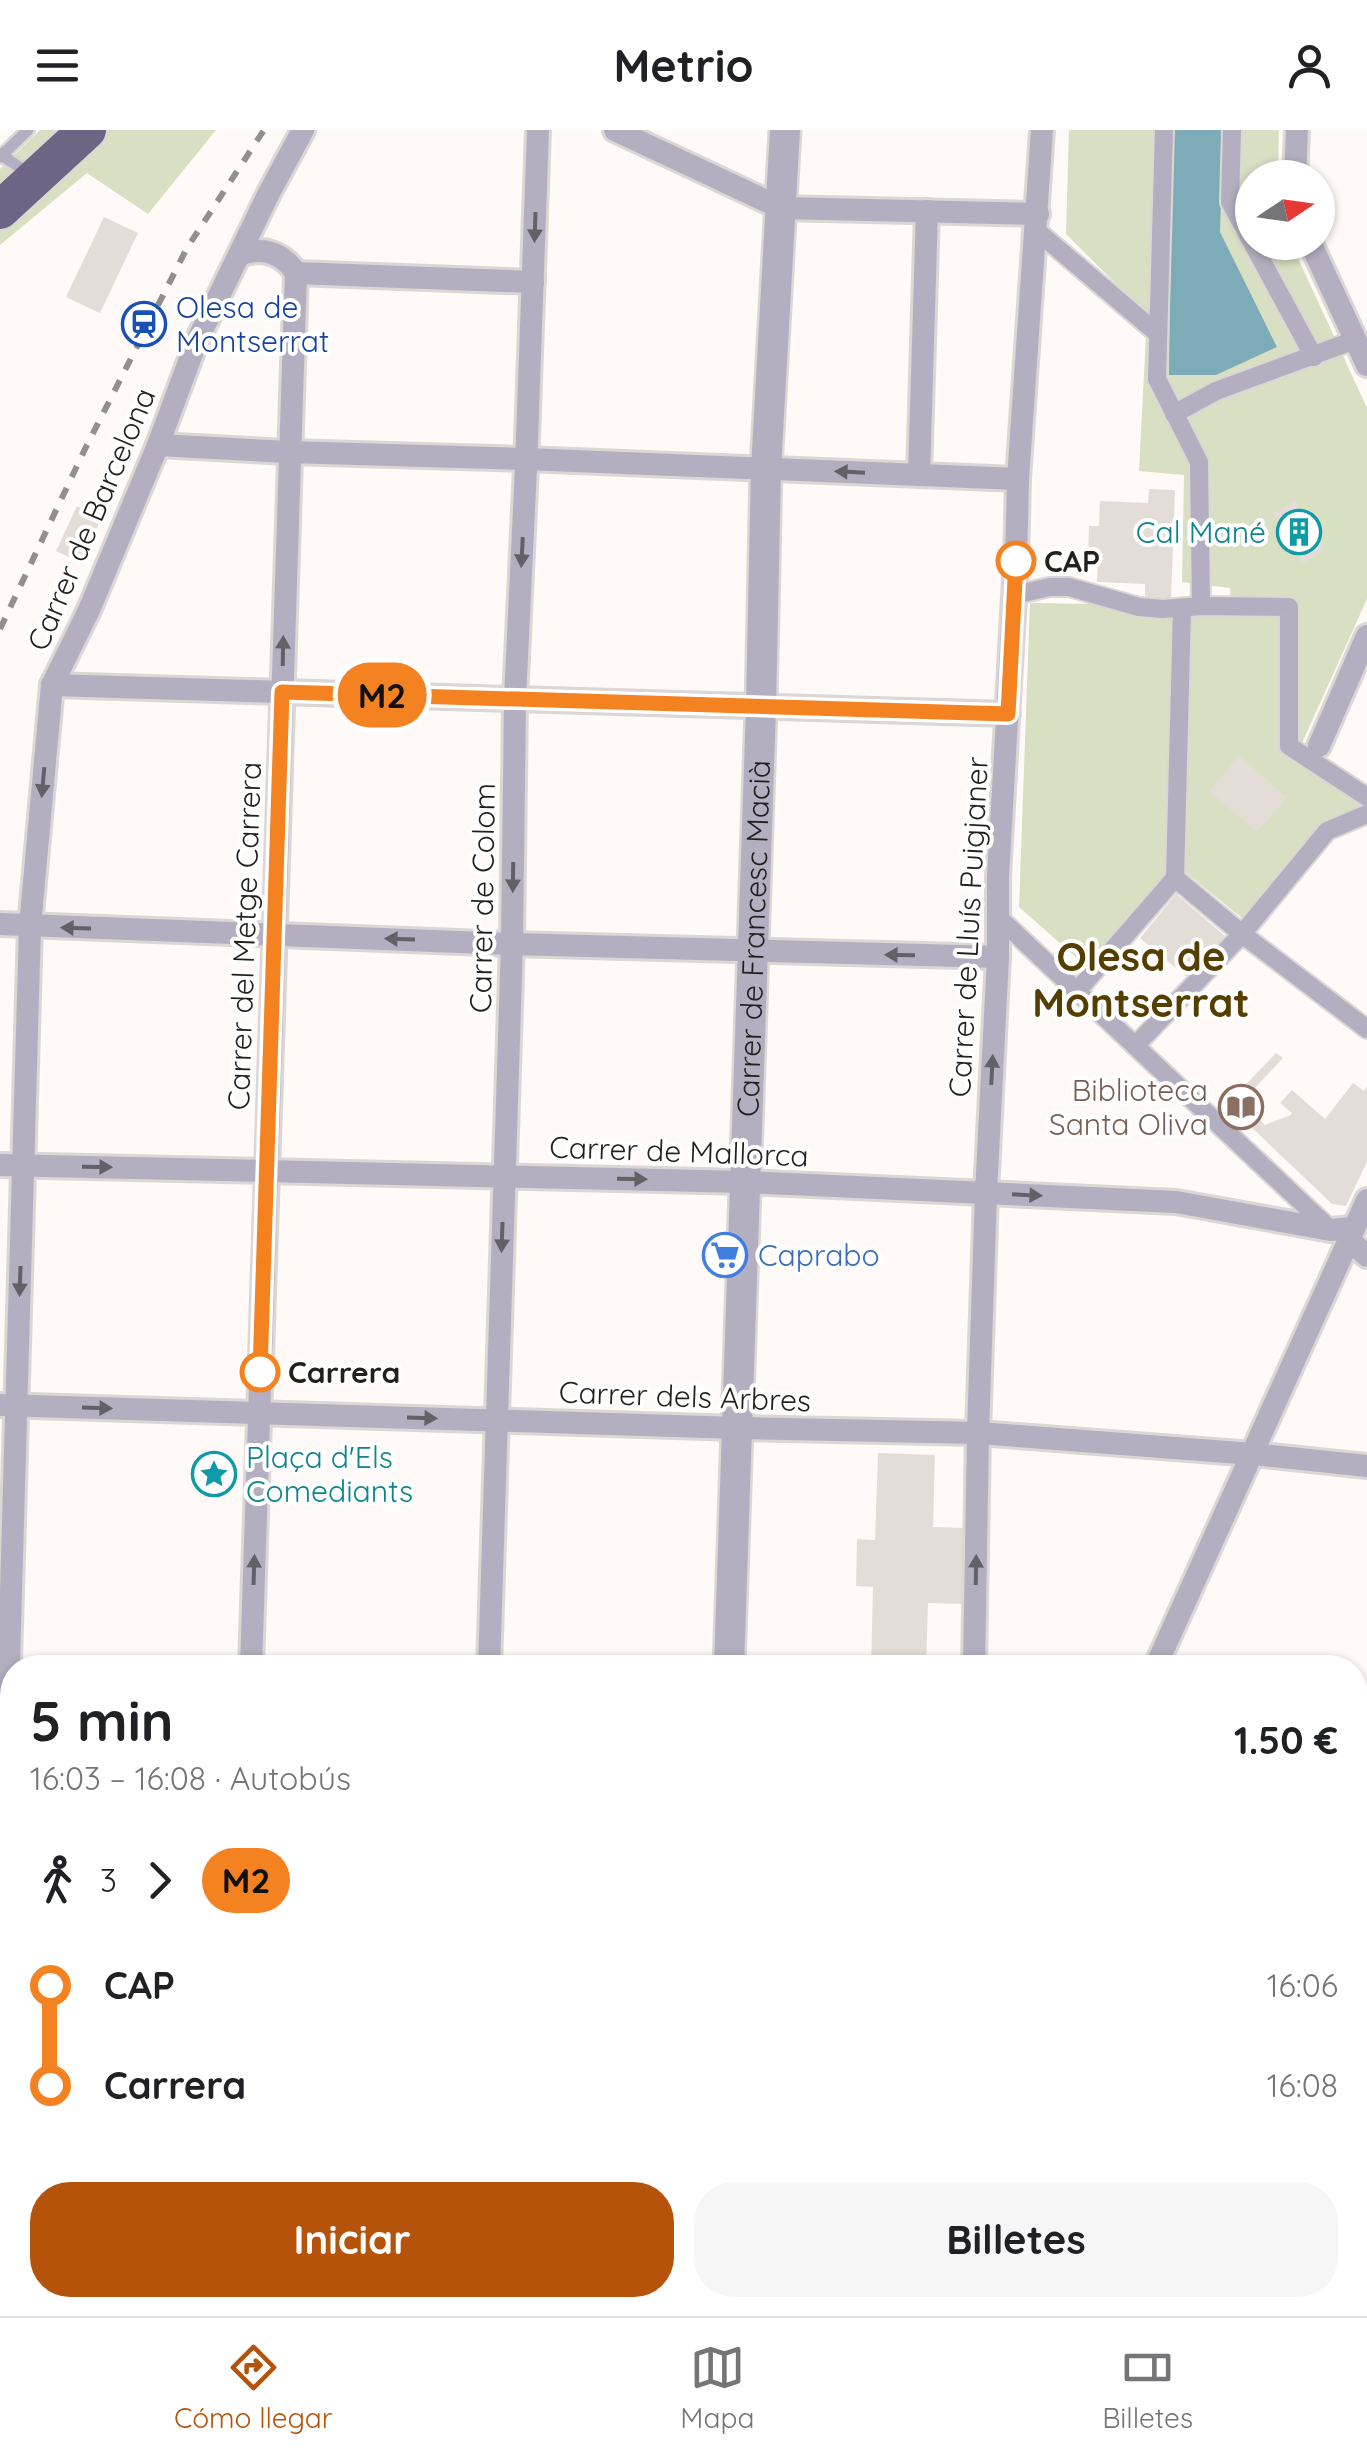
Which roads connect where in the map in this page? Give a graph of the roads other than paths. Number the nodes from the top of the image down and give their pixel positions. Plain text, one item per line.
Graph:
1 (28, 130) edge
2 (86, 130) edge
3 (303, 130) edge
4 (538, 130) edge
5 (614, 130) edge
6 (785, 130) edge
7 (1042, 130) edge
8 (1164, 130) edge
9 (1232, 130) edge
10 (1297, 130) edge
11 (1, 155) edge
12 (1295, 160) edge
13 (34, 178) junction
14 (782, 208) junction
15 (0, 210) edge
16 (927, 212) junction
17 (1037, 223) junction
18 (239, 255) junction
19 (1318, 260) edge
20 (296, 273) junction
21 (533, 282) junction
22 (1158, 334) junction
23 (1355, 340) junction
24 (1314, 357) junction
25 (1367, 365) edge
26 (1174, 414) junction
27 (158, 445) junction
28 (288, 452) junction
29 (526, 459) junction
30 (766, 468) junction
31 (919, 476) junction
32 (1018, 479) junction
33 (1014, 595) junction
34 (1202, 606) junction
35 (1182, 608) junction
36 (1367, 636) edge
37 (52, 685) junction
38 (282, 692) junction
39 (516, 699) junction
40 (761, 707) junction
41 (1008, 714) junction
42 (1319, 746) dead end
43 (1367, 797) edge
44 (1367, 814) edge
45 (1175, 878) junction
46 (997, 916) junction
47 (0, 924) edge
48 (30, 926) junction
49 (274, 934) junction
50 (1242, 934) junction
51 (512, 944) junction
52 (753, 952) junction
53 (998, 957) junction
54 (1076, 990) junction
55 (1367, 1029) edge
56 (1135, 1046) junction
57 (12, 1166) edge
58 (267, 1171) junction
59 (504, 1176) junction
60 (744, 1182) junction
61 (986, 1193) junction
62 (1367, 1200) edge
63 (1344, 1232) junction
64 (1367, 1256) edge
65 (8, 1405) edge
66 (259, 1413) junction
67 (496, 1420) junction
68 (737, 1428) junction
69 (978, 1433) junction
70 (1253, 1454) junction
71 (1367, 1466) edge
72 (7, 1655) edge
73 (251, 1655) edge
74 (488, 1655) edge
75 (729, 1655) edge
76 (974, 1655) edge
77 (1162, 1655) edge

1 - 11 lane
2 - 13 highway
3 - 18 street, Carrer de Barcelona
4 -> 21 street, Carrer de Colom
5 - 14 street
6 - 14 street, Carrer de Francesc Macià
7 - 17 street, Carrer de Lluís Puigjaner
8 - 22 street
9 - 24 street
10 - 12 street
11 - 13 lane
13 - 15 highway
14 - 16 street
14 - 30 street, Carrer de Francesc Macià
16 - 17 street
16 - 31 street
17 - 22 street
17 - 32 street, Carrer de Lluís Puigjaner
18 - 20 street
18 - 27 street, Carrer de Barcelona
19 - 23 street
20 - 21 street
20 - 28 street, Carrer del Metge Carrera
21 - 29 street, Carrer de Colom
22 - 26 street
23 - 24 street
23 - 25 street
24 - 26 street
26 - 34 street
27 - 28 street
27 - 37 street, Carrer de Barcelona
28 - 29 street
38 -> 28 street, Carrer del Metge Carrera
29 - 30 street
29 -> 39 street, Carrer de Colom
31 -> 30 street
30 - 40 street, Carrer de Francesc Macià
31 - 32 street
32 - 33 street, Carrer de Lluís Puigjaner
33 - 35 street
33 - 41 street, Carrer de Lluís Puigjaner
34 - 35 street
34 - 43 street
35 - 45 street
36 - 42 street
37 - 38 street
37 -> 48 street, Carrer de Barcelona
38 - 39 street
38 - 49 street, Carrer del Metge Carrera
39 - 40 street
39 -> 51 street, Carrer de Colom
40 - 41 street
40 - 52 street, Carrer de Francesc Macià
41 - 46 street, Carrer de Lluís Puigjaner
44 - 50 street
45 - 50 street
45 - 54 street
46 - 53 street, Carrer de Lluís Puigjaner
46 - 54 street
47 - 48 street
49 -> 48 street
48 - 57 street, Carrer de Barcelona
51 -> 49 street
49 - 58 street, Carrer del Metge Carrera
50 - 55 street
50 - 56 street
51 - 52 street
51 - 59 street, Carrer de Colom
53 -> 52 street
52 - 60 street, Carrer de Francesc Macià
61 -> 53 street, Carrer de Lluís Puigjaner
54 - 56 street
56 - 63 street
57 -> 58 street, Carrer de Mallorca
57 -> 65 street, Carrer de Barcelona
58 - 59 street, Carrer de Mallorca
58 - 66 street, Carrer del Metge Carrera
59 -> 60 street, Carrer de Mallorca
59 -> 67 street, Carrer de Colom
60 - 61 street, Carrer de Mallorca
60 - 68 street, Carrer de Francesc Macià
61 -> 63 street, Carrer de Mallorca
61 - 69 street, Carrer de Lluís Puigjaner
62 - 63 street
63 - 64 street
63 - 70 street
65 -> 66 street, Carrer dels Arbres
65 - 72 street, Carrer de Barcelona
66 -> 67 street, Carrer dels Arbres
73 -> 66 street, Carrer del Metge Carrera
67 - 68 street, Carrer dels Arbres
67 - 74 street, Carrer de Colom
68 - 69 street, Carrer dels Arbres
68 - 75 street, Carrer de Francesc Macià
69 - 70 street, Carrer dels Arbres
76 -> 69 street, Carrer de Lluís Puigjaner
70 - 71 street, Carrer dels Arbres
70 - 77 street

